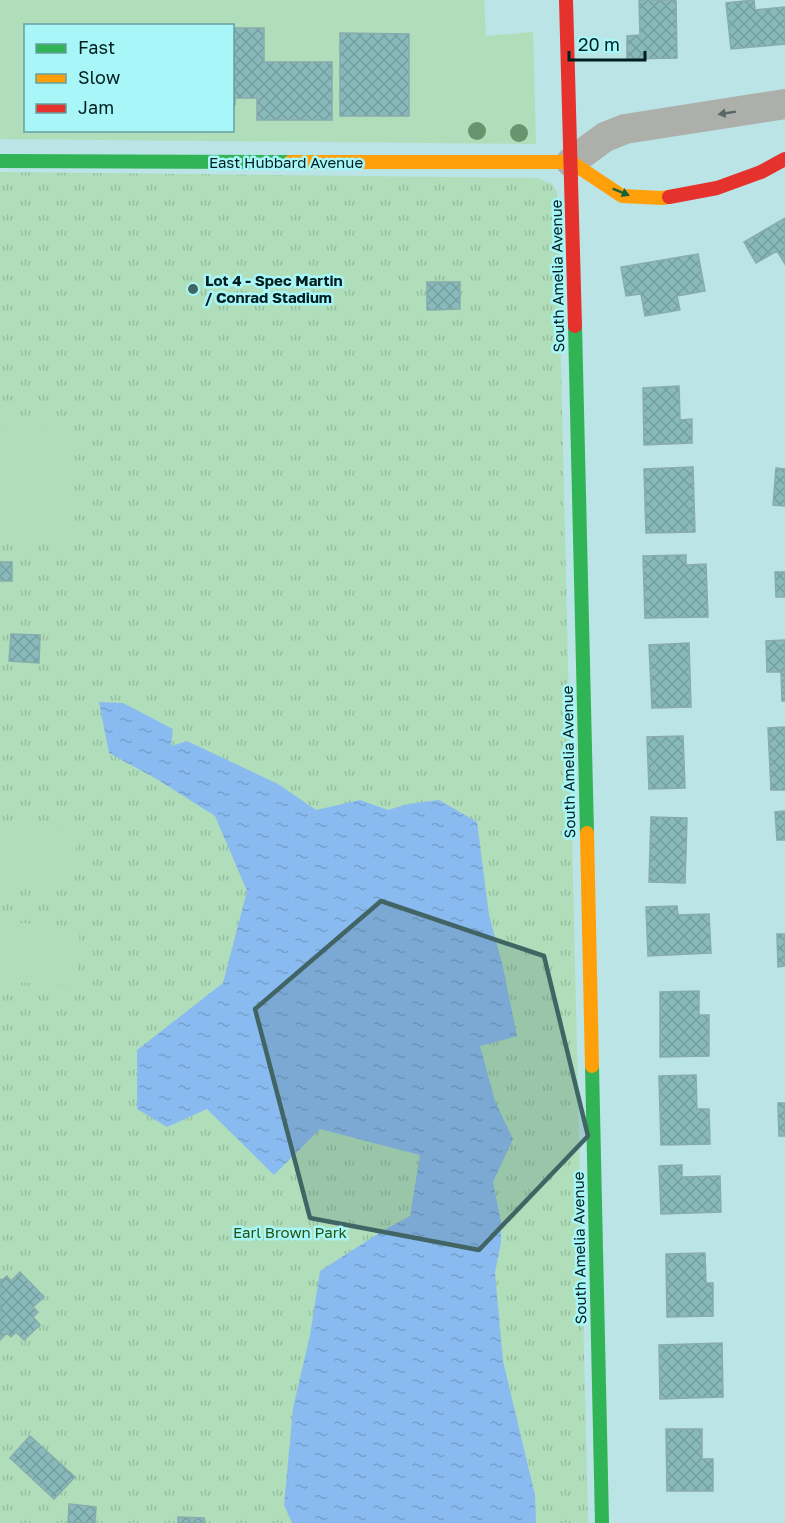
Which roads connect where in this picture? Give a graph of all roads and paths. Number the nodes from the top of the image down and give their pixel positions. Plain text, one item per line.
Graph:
1 (566, 0) edge
2 (785, 104) edge
3 (785, 159) edge
4 (0, 161) edge
5 (571, 162) junction
6 (602, 1523) edge

1 - 5 main road, South Amelia Avenue
2 -> 5 street
5 -> 3 main road
4 - 5 main road, East Hubbard Avenue
5 - 6 main road, South Amelia Avenue

